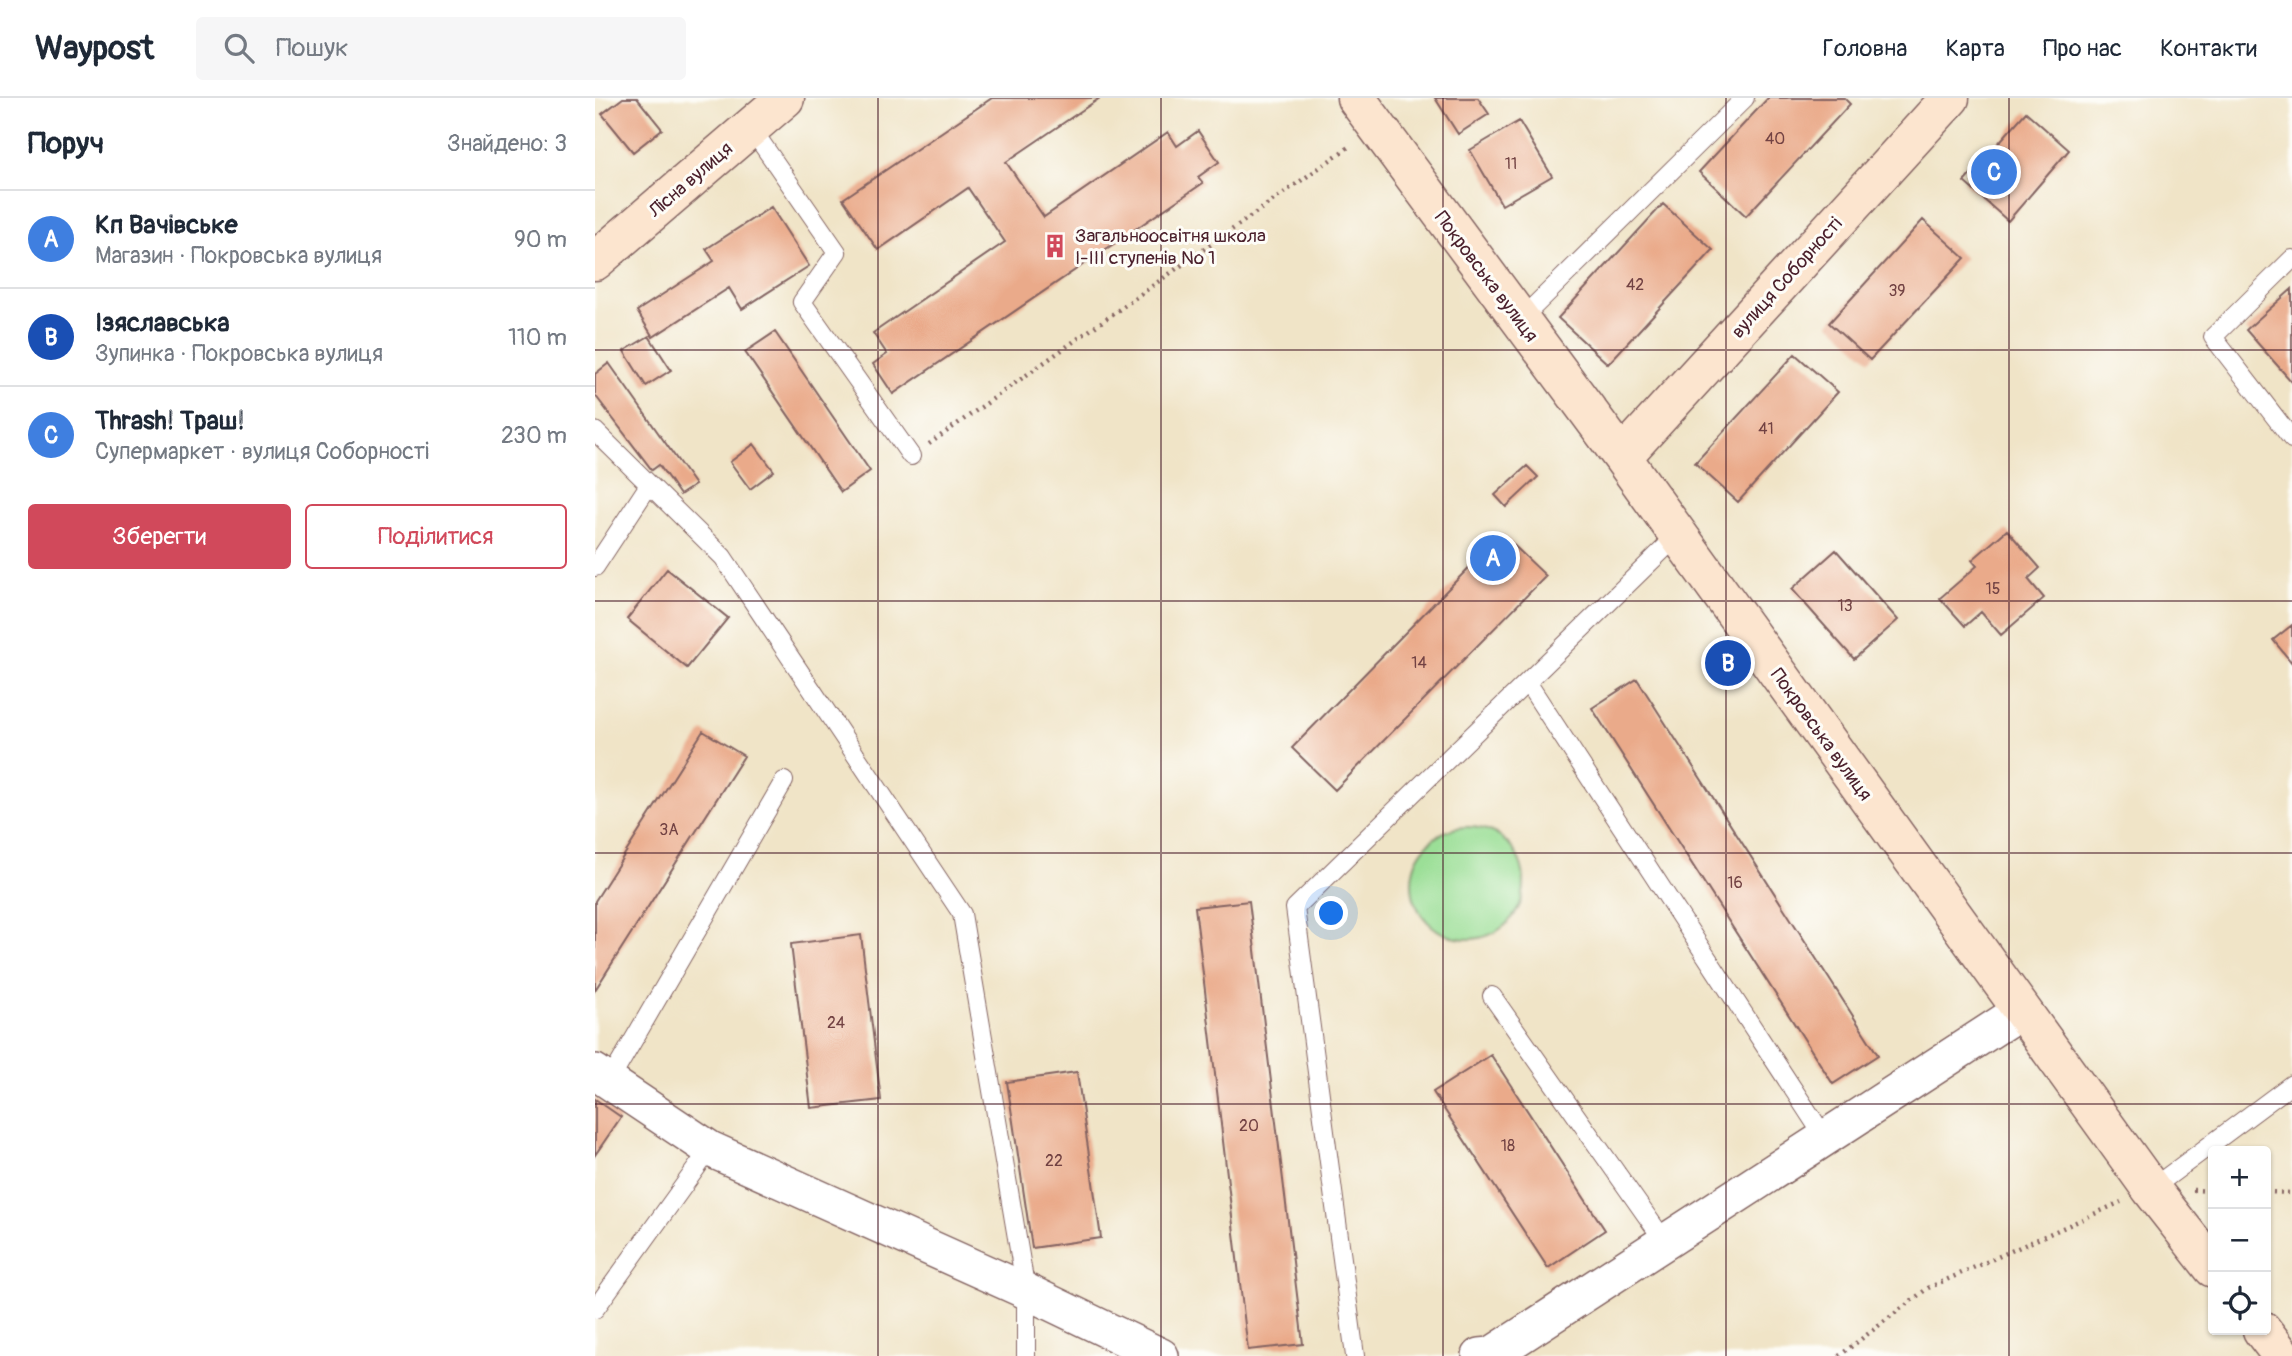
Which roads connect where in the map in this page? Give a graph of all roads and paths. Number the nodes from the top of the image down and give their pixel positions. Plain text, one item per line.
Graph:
1 (785, 98) edge
2 (1745, 98) edge
3 (1950, 98) edge
4 (1366, 113) edge
5 (751, 128) junction
6 (2292, 259) edge
7 (595, 261) edge
8 (1520, 320) junction
9 (595, 431) edge
10 (2292, 439) edge
11 (911, 456) joint
12 (1622, 457) junction
13 (649, 485) junction
14 (1678, 535) junction
15 (595, 567) edge
16 (1527, 682) junction
17 (784, 781) dead end
18 (1492, 996) dead end
19 (2022, 1010) junction
20 (602, 1077) edge
21 (2292, 1084) edge
22 (1825, 1138) junction
23 (710, 1149) junction
24 (2151, 1189) junction
25 (2271, 1192) edge
26 (2292, 1193) edge
27 (1664, 1242) junction
28 (2208, 1262) edge
29 (1026, 1291) junction
30 (595, 1310) edge
31 (2266, 1335) edge
32 (1026, 1356) edge
33 (1161, 1356) edge
34 (1355, 1356) edge
35 (1480, 1356) edge
36 (1839, 1356) edge
37 (2282, 1356) edge

1 - 5 main road, Лісна вулиця
2 - 8 lane
3 - 12 main road, вулиця Соборності
4 - 8 main road, Покровська вулиця
4 - 11 path
5 - 7 main road, Лісна вулиця
5 - 11 lane
6 - 10 lane
8 - 12 main road, Покровська вулиця
9 - 13 lane
12 - 14 main road, Покровська вулиця
13 - 15 lane
13 - 29 lane
14 - 16 lane
14 - 19 main road, Покровська вулиця
16 - 22 lane
16 - 34 lane
17 - 20 lane
18 - 27 lane
19 - 22 street
19 - 24 main road, Покровська вулиця
20 - 23 street
21 - 24 lane
22 - 27 street
23 - 29 street
23 - 30 lane
24 - 28 main road, Покровська вулиця
24 - 36 path
25 - 26 path
27 - 35 street
29 - 32 lane
29 - 33 street
31 - 37 main road

